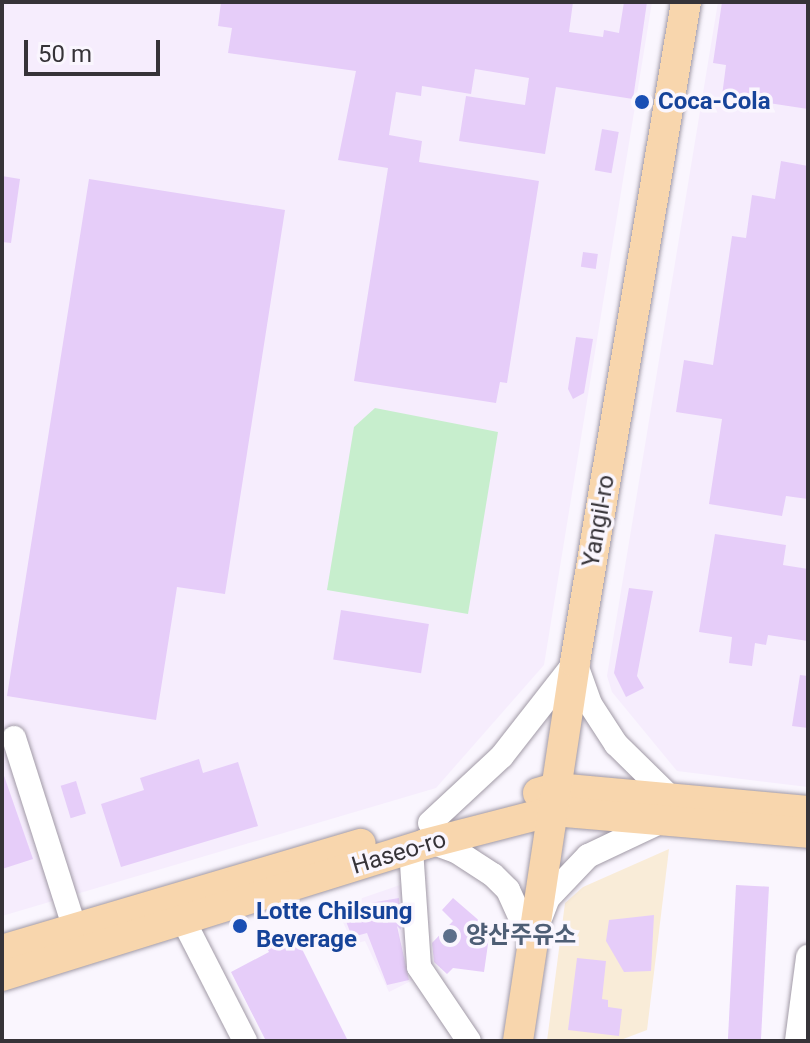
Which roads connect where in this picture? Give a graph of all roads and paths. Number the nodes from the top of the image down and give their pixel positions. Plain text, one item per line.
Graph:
1 (686, 2) edge
2 (575, 662) junction
3 (14, 738) dead end
4 (554, 800) junction
5 (667, 808) junction
6 (808, 811) edge
7 (808, 833) edge
8 (424, 838) junction
9 (178, 909) junction
10 (79, 939) junction
11 (531, 941) junction
12 (2, 950) edge
13 (808, 957) edge
14 (2, 976) edge
15 (245, 1041) edge
16 (469, 1041) edge
17 (518, 1041) edge
18 (797, 1041) edge

1 - 2 main road, Yangil-ro
2 - 4 main road, Yangil-ro
2 - 5 street
2 - 8 street
3 - 10 street
4 - 5 main road, Haseo-ro
4 - 8 main road, Haseo-ro
4 - 11 main road, Yangil-ro
5 - 6 main road, Haseo-ro
5 - 7 main road, Haseo-ro
5 - 11 street
8 - 9 main road, Haseo-ro
8 - 11 street
8 - 16 street
9 - 10 main road, Haseo-ro
9 - 15 street
10 - 12 main road, Haseo-ro
10 - 14 main road, Haseo-ro
11 - 17 main road, Yangil-ro
13 - 18 street

